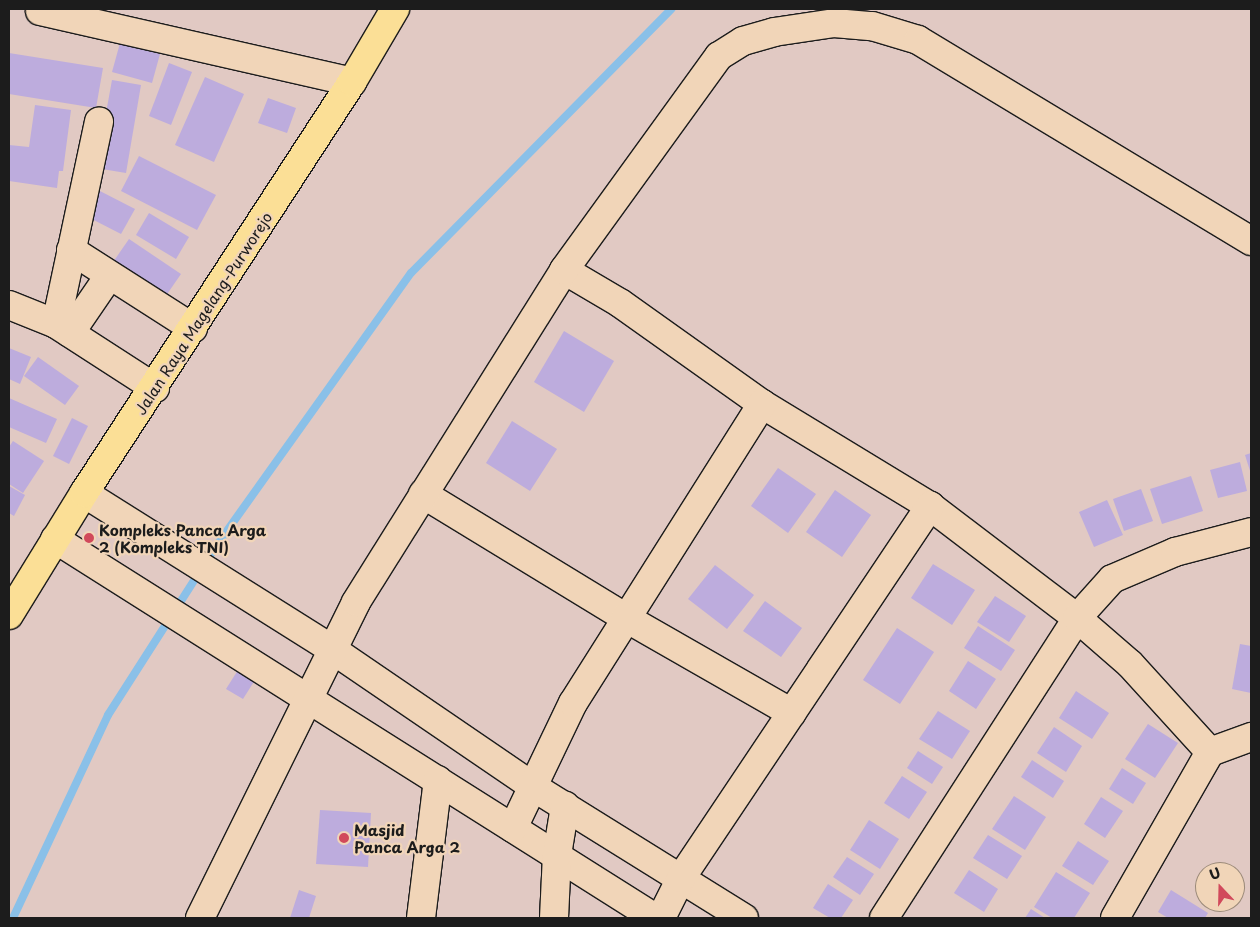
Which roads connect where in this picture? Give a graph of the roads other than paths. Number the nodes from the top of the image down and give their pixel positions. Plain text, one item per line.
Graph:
1 (395, 9) edge
2 (40, 11) dead end
3 (352, 82) junction
4 (99, 122) dead end
5 (1251, 241) edge
6 (71, 250) junction
7 (564, 270) junction
8 (109, 276) junction
9 (9, 305) edge
10 (193, 328) junction
11 (63, 329) junction
12 (155, 388) junction
13 (762, 404) junction
14 (84, 493) junction
15 (424, 494) junction
16 (930, 506) junction
17 (1251, 532) edge
18 (55, 538) junction
19 (12, 602) edge
20 (626, 618) junction
21 (1078, 618) junction
22 (333, 650) junction
23 (310, 697) junction
24 (792, 713) junction
25 (1251, 737) edge
26 (1210, 752) junction
27 (438, 780) junction
28 (535, 788) junction
29 (565, 806) junction
30 (513, 828) junction
31 (557, 855) junction
32 (681, 878) junction
33 (210, 915) edge
34 (420, 918) edge
35 (554, 918) edge
36 (655, 918) edge
37 (661, 918) edge
38 (744, 918) edge
39 (884, 918) edge
40 (1115, 918) edge

1 - 3 main road, Jalan Raya Magelang-Purworejo
2 - 3 street
3 - 10 main road, Jalan Raya Magelang-Purworejo
4 - 6 street
5 - 7 street
6 - 8 street
6 - 11 street
7 - 13 street
7 - 15 street
8 - 10 street
8 - 11 street
9 - 11 street
10 - 12 main road, Jalan Raya Magelang-Purworejo
11 - 12 street
12 - 14 main road, Jalan Raya Magelang-Purworejo
13 - 16 street
13 - 20 street
14 - 18 main road, Jalan Raya Magelang-Purworejo
14 - 22 street
15 - 20 street
15 - 22 street
16 - 21 street
16 - 24 street
17 - 21 street
18 - 19 main road, Jalan Raya Magelang-Purworejo
18 - 23 street
20 - 24 street
20 - 28 street
21 - 26 street
21 - 39 street
22 - 23 street
22 - 28 street
23 - 27 street
23 - 33 street
24 - 32 street
25 - 26 street
26 - 40 street
27 - 30 street
27 - 34 street
28 - 29 street
28 - 30 street
29 - 31 street
29 - 32 street
30 - 31 street
31 - 35 street
31 - 36 street
32 - 37 street
32 - 38 street

